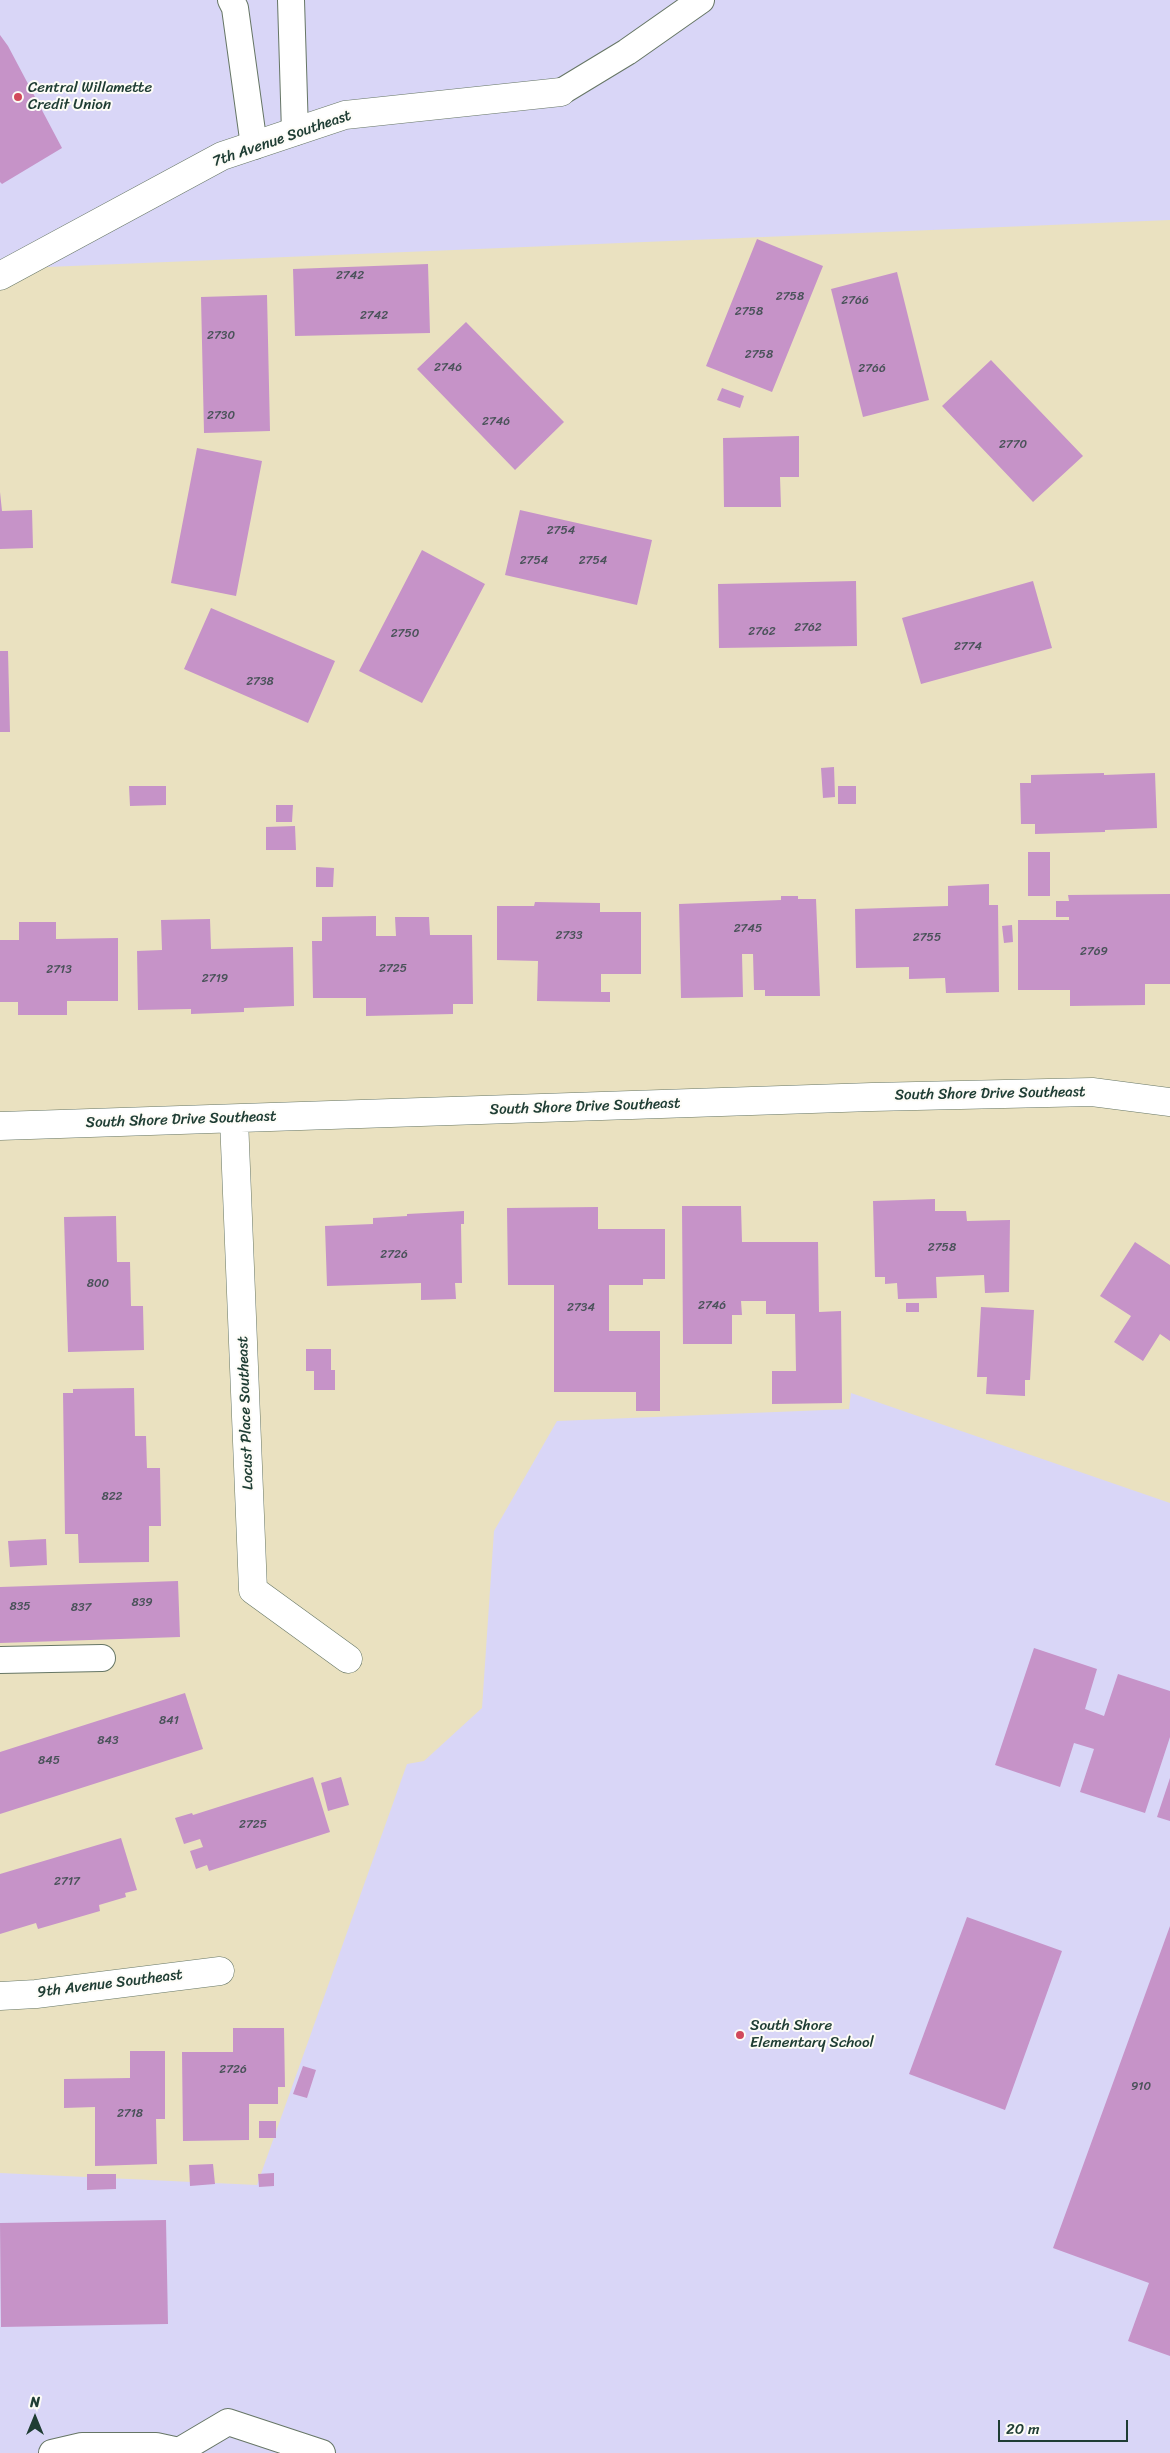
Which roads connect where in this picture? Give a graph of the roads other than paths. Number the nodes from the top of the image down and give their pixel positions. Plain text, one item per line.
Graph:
1 (231, 0) edge
2 (291, 0) edge
3 (701, 0) edge
4 (668, 9) edge
5 (561, 92) joint
6 (295, 132) junction
7 (254, 146) junction
8 (0, 276) edge
9 (1170, 1102) edge
10 (234, 1119) junction
11 (0, 1126) edge
12 (102, 1658) dead end
13 (348, 1659) dead end
14 (0, 1660) edge
15 (220, 1971) dead end
16 (0, 1996) edge
17 (180, 2452) edge
18 (52, 2453) edge
19 (322, 2453) edge

1 - 7 lane
2 - 6 lane
3 - 4 lane
4 - 5 lane
5 - 6 street, 7th Avenue Southeast
6 - 7 street, 7th Avenue Southeast
7 - 8 street, 7th Avenue Southeast
9 - 10 street, South Shore Drive Southeast
10 - 11 street, South Shore Drive Southeast
10 - 13 street, Locust Place Southeast
12 - 14 lane
15 - 16 street, 9th Avenue Southeast
17 - 18 lane
17 - 19 lane

